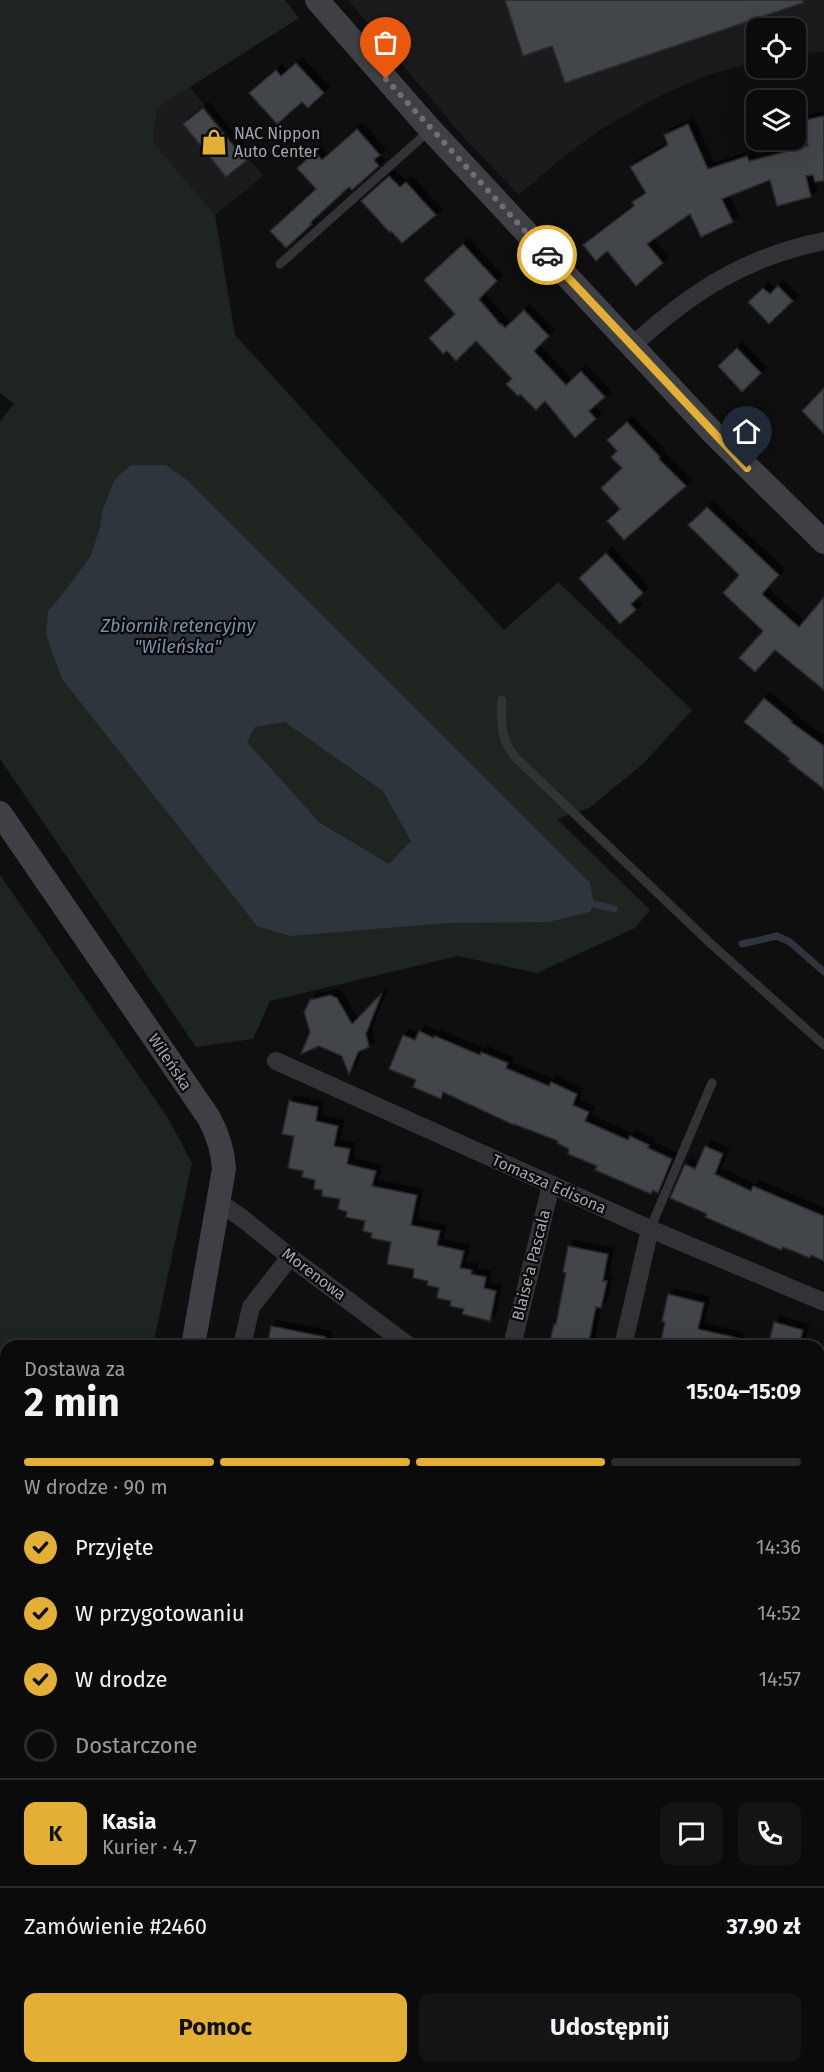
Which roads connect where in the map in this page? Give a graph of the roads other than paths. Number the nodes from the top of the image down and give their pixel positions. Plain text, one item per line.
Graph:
1 (317, 0) edge
2 (430, 129) junction
3 (824, 241) edge
4 (280, 264) dead end
5 (632, 346) junction
6 (824, 542) edge
7 (502, 700) dead end
8 (0, 813) edge
9 (824, 1045) edge
10 (276, 1061) dead end
11 (712, 1083) dead end
12 (551, 1185) junction
13 (220, 1203) junction
14 (650, 1229) junction
15 (290, 1257) junction
16 (824, 1302) edge
17 (194, 1340) edge
18 (243, 1340) edge
19 (401, 1340) edge
20 (513, 1340) edge
21 (624, 1340) edge

1 - 2 main road
2 - 4 lane
2 - 5 main road
3 - 5 street
5 - 6 main road
7 - 9 lane
8 - 13 main road, Wileńska
10 - 12 street, Tomasza Edisona
11 - 14 lane
12 - 14 street, Tomasza Edisona
12 - 20 street, Blaise'a Pascala
13 - 15 street, Morenowa
13 - 17 main road, Wileńska
14 - 16 street, Tomasza Edisona
14 - 21 street
15 - 18 street
15 - 19 street, Morenowa

